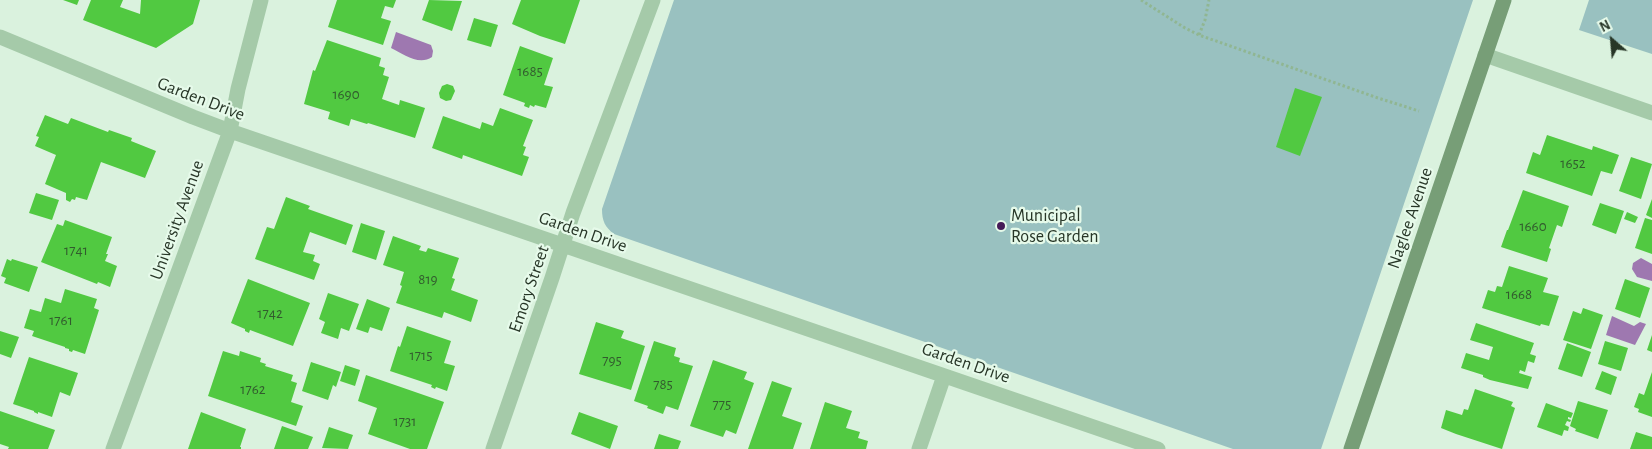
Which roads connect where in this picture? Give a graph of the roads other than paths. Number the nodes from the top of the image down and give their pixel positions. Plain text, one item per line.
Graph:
1 (261, 0) edge
2 (653, 0) edge
3 (1504, 0) edge
4 (0, 37) edge
5 (1485, 55) junction
6 (1652, 113) edge
7 (230, 131) junction
8 (564, 245) junction
9 (944, 376) junction
10 (113, 449) edge
11 (492, 449) edge
12 (919, 449) edge
13 (1158, 449) edge
14 (1351, 449) edge

1 - 7 street, University Avenue
2 - 8 street, Emory Street
3 - 5 main road, Naglee Avenue
4 - 7 street, Garden Drive
5 - 6 street
5 - 14 main road, Naglee Avenue
7 - 8 street, Garden Drive
7 - 10 street, University Avenue
8 - 9 street, Garden Drive
8 - 11 street, Emory Street
9 - 12 street
9 - 13 street, Garden Drive

